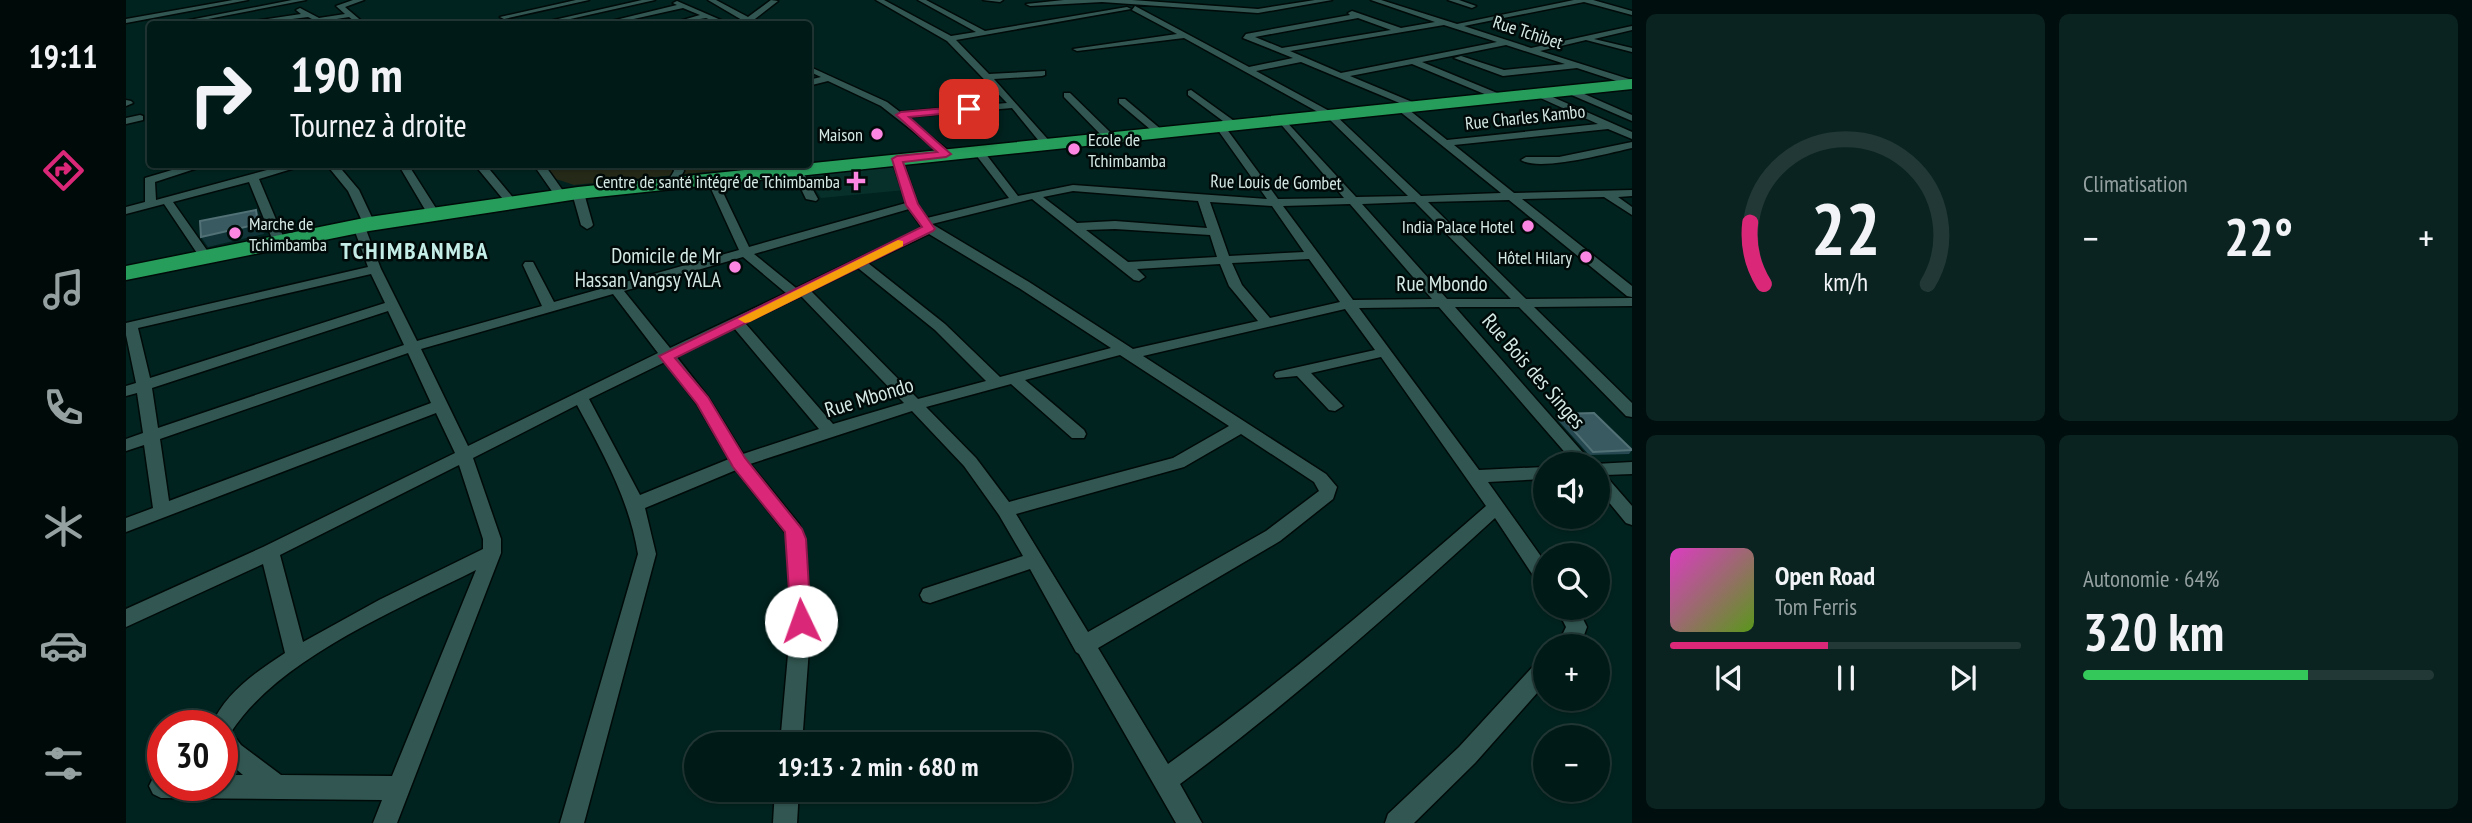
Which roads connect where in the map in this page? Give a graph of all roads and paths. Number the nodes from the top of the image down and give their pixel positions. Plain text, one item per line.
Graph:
1 (245, 0) edge
2 (303, 0) edge
3 (361, 0) edge
4 (586, 0) edge
5 (652, 0) edge
6 (669, 0) edge
7 (730, 0) edge
8 (879, 0) edge
9 (921, 0) edge
10 (986, 0) edge
11 (1000, 0) edge
12 (1201, 0) edge
13 (1264, 0) edge
14 (1329, 0) edge
15 (1374, 0) edge
16 (1451, 0) edge
17 (1484, 0) edge
18 (1539, 0) edge
19 (1584, 0) edge
20 (287, 1) edge
21 (774, 1) edge
22 (714, 2) edge
23 (1026, 2) edge
24 (1320, 2) junction
25 (573, 3) junction
26 (1493, 3) dead end
27 (1164, 5) junction
28 (1559, 5) junction
29 (684, 6) junction
30 (1472, 6) dead end
31 (1211, 7) junction
32 (1135, 8) junction
33 (1283, 8) junction
34 (126, 12) edge
35 (592, 13) junction
36 (1632, 13) edge
37 (309, 15) junction
38 (350, 15) junction
39 (1360, 15) junction
40 (706, 16) junction
41 (1063, 18) junction
42 (748, 20) junction
43 (130, 21) edge
44 (206, 21) edge
45 (262, 21) edge
46 (358, 21) edge
47 (508, 21) edge
48 (554, 21) edge
49 (605, 21) edge
50 (622, 21) edge
51 (685, 21) edge
52 (718, 21) edge
53 (745, 21) edge
54 (1451, 24) junction
55 (1631, 29) edge
56 (1402, 30) junction
57 (983, 33) junction
58 (1183, 36) junction
59 (950, 39) junction
60 (1584, 39) junction
61 (1508, 42) junction
62 (1077, 49) dead end
63 (1532, 50) junction
64 (1632, 50) edge
65 (1280, 51) junction
66 (1458, 58) dead end
67 (1302, 59) junction
68 (1414, 61) junction
69 (1579, 65) junction
70 (812, 70) edge
71 (1249, 70) junction
72 (1042, 73) dead end
73 (1342, 75) junction
74 (986, 77) junction
75 (830, 78) junction
76 (812, 82) edge
77 (1632, 83) edge
78 (1570, 91) junction
79 (1191, 93) dead end
80 (1539, 93) junction
81 (1067, 95) dead end
82 (1499, 97) junction
83 (1122, 101) dead end
84 (1014, 104) junction
85 (1409, 107) junction
86 (901, 115) junction
87 (1330, 115) junction
88 (140, 118) dead end
89 (1632, 118) edge
90 (1282, 120) junction
91 (126, 121) edge
92 (1227, 125) junction
93 (1609, 126) junction
94 (1160, 132) junction
95 (1632, 136) edge
96 (1110, 138) junction
97 (1444, 142) junction
98 (1047, 144) junction
99 (1632, 145) edge
100 (978, 151) junction
101 (946, 154) junction
102 (897, 159) junction
103 (1527, 160) dead end
104 (191, 168) edge
105 (288, 168) edge
106 (334, 168) edge
107 (482, 168) edge
108 (541, 168) edge
109 (406, 169) dead end
110 (797, 170) junction
111 (675, 174) edge
112 (253, 177) junction
113 (712, 180) junction
114 (1606, 193) junction
115 (1632, 193) edge
116 (569, 194) junction
117 (1034, 195) junction
118 (1512, 196) junction
119 (1418, 198) junction
120 (812, 199) dead end
121 (1203, 199) junction
122 (1016, 200) junction
123 (167, 201) junction
124 (1354, 201) junction
125 (510, 202) junction
126 (1274, 203) junction
127 (151, 205) junction
128 (912, 205) junction
129 (126, 211) edge
130 (1632, 212) edge
131 (433, 214) junction
132 (364, 225) junction
133 (587, 225) dead end
134 (926, 226) junction
135 (1072, 227) junction
136 (1213, 232) junction
137 (279, 241) junction
138 (746, 253) junction
139 (1311, 255) junction
140 (205, 256) junction
141 (1224, 260) junction
142 (860, 263) junction
143 (529, 265) dead end
144 (1124, 266) junction
145 (375, 269) junction
146 (126, 273) edge
147 (1139, 277) dead end
148 (616, 289) junction
149 (800, 292) junction
150 (1632, 294) edge
151 (1348, 304) junction
152 (1445, 304) junction
153 (1524, 304) junction
154 (392, 305) junction
155 (549, 306) junction
156 (1266, 322) junction
157 (737, 323) junction
158 (129, 327) edge
159 (412, 347) junction
160 (1128, 352) junction
161 (1384, 352) junction
162 (666, 356) junction
163 (1300, 370) junction
164 (1281, 375) dead end
165 (1005, 380) junction
166 (144, 385) junction
167 (126, 391) edge
168 (580, 397) junction
169 (916, 404) junction
170 (441, 405) junction
171 (1335, 406) dead end
172 (1632, 412) edge
173 (1242, 426) junction
174 (830, 431) junction
175 (1078, 434) dead end
176 (151, 436) junction
177 (126, 445) edge
178 (1574, 452) edge
179 (464, 455) junction
180 (739, 462) junction
181 (1632, 468) edge
182 (1610, 469) edge
183 (1533, 473) edge
184 (1475, 475) junction
185 (1610, 492) edge
186 (634, 505) junction
187 (1497, 506) junction
188 (1005, 510) junction
189 (162, 511) junction
190 (1632, 518) edge
191 (126, 525) edge
192 (270, 552) junction
193 (492, 553) junction
194 (1533, 559) edge
195 (1034, 560) junction
196 (930, 595) dead end
197 (126, 618) edge
198 (1083, 646) junction
199 (296, 654) junction
200 (1533, 682) edge
201 (232, 710) edge
202 (792, 732) edge
203 (238, 757) edge
204 (1164, 781) junction
205 (238, 786) edge
206 (276, 786) junction
207 (399, 788) junction
208 (787, 802) edge
209 (385, 823) edge
210 (572, 823) edge
211 (785, 823) edge
212 (1190, 823) edge
213 (1396, 823) edge

1 - 43 street
2 - 20 street
3 - 38 street
4 - 25 street
5 - 35 street
6 - 29 street
7 - 22 street
8 - 59 street
9 - 57 street
10 - 11 street
12 - 31 street
13 - 33 street
14 - 24 street
15 - 54 street, Rue Tchibet
16 - 30 street
17 - 26 street
18 - 28 street
19 - 28 street
19 - 36 street
20 - 37 street
20 - 44 street
21 - 42 street
22 - 42 street
23 - 27 street
23 - 41 street
24 - 33 street
24 - 39 street
25 - 35 street
25 - 47 street
27 - 31 street
27 - 32 street
28 - 54 street
29 - 40 street
29 - 50 street
31 - 33 street
32 - 41 street
32 - 58 street
34 - 43 street
35 - 48 street
35 - 49 street
37 - 38 street
37 - 45 street
38 - 46 street
39 - 56 street
39 - 65 street
40 - 51 street
40 - 52 street
41 - 57 street
42 - 53 street
54 - 56 street
54 - 61 street, Rue Tchibet
55 - 60 street
56 - 65 street
57 - 59 street
58 - 62 street
58 - 71 street
59 - 74 street
60 - 63 street
60 - 64 street
61 - 63 street, Rue Tchibet
61 - 68 street
63 - 69 street, Rue Tchibet
65 - 67 street
66 - 69 street
67 - 71 street
67 - 73 street
68 - 73 street
68 - 82 street
69 - 77 street, Rue Tchibet
70 - 75 street
71 - 87 street
72 - 74 street
73 - 85 street
74 - 84 street
75 - 76 street
75 - 86 street
77 - 78 highway
78 - 80 highway
78 - 89 street
79 - 92 street
80 - 82 highway
80 - 93 street
81 - 96 street
82 - 85 highway
83 - 94 street
84 - 86 street
84 - 98 street
85 - 87 highway
85 - 97 street
86 - 101 street
87 - 90 highway
87 - 119 street
88 - 91 street
90 - 92 highway
90 - 124 street, Rue Bois des Singes
92 - 94 highway
92 - 126 street
93 - 95 street
93 - 97 street, Rue Charles Kambo
94 - 96 highway
96 - 98 highway
97 - 118 street
98 - 100 highway
99 - 103 street
100 - 101 highway
100 - 122 street
101 - 102 highway
102 - 110 highway
102 - 128 street
104 - 127 street
105 - 112 street
106 - 132 street
107 - 125 street
108 - 116 street
109 - 131 street
110 - 113 highway
110 - 120 street
111 - 113 highway
111 - 116 highway
112 - 123 street
112 - 137 street
113 - 138 street
114 - 115 street, Rue Louis de Gombet
114 - 118 street, Rue Louis de Gombet
114 - 130 street
116 - 125 highway
116 - 133 street
117 - 121 street, Rue Louis de Gombet
117 - 122 street, Rue Louis de Gombet
117 - 135 street
118 - 119 street, Rue Louis de Gombet
118 - 150 street
119 - 124 street, Rue Louis de Gombet
119 - 153 street
121 - 126 street, Rue Louis de Gombet
121 - 136 street
122 - 134 street, Rue Louis de Gombet
123 - 127 street
123 - 140 street
124 - 126 street, Rue Louis de Gombet
124 - 152 street, Rue Bois des Singes
125 - 131 highway
126 - 139 street
127 - 129 street
128 - 134 street
128 - 138 street
131 - 132 highway
132 - 137 highway
132 - 145 street
134 - 142 street, Rue Louis de Gombet
134 - 160 street
135 - 136 street
135 - 144 street
136 - 141 street
137 - 140 highway
138 - 148 street
138 - 149 street
139 - 141 street
139 - 151 street
140 - 146 highway
141 - 144 street
141 - 156 street
142 - 149 street, Rue Louis de Gombet
142 - 165 street
143 - 155 street
144 - 147 street
145 - 154 street
145 - 158 street
148 - 155 street
148 - 162 street
149 - 157 street, Rue Louis de Gombet
149 - 169 street
150 - 153 street, Rue Mbondo
151 - 152 street, Rue Mbondo
151 - 156 street, Rue Mbondo
151 - 161 street
152 - 153 street, Rue Mbondo
152 - 178 street, Rue Bois des Singes
153 - 172 street
154 - 159 street
154 - 166 street
155 - 159 street
156 - 160 street, Rue Mbondo
157 - 162 street, Rue Louis de Gombet
157 - 174 street
158 - 166 street
159 - 170 street
159 - 176 street
160 - 165 street, Rue Mbondo
160 - 173 street
161 - 163 street
161 - 184 street
162 - 168 street, Rue Louis de Gombet
162 - 180 street
163 - 164 street
163 - 171 street
165 - 169 street, Rue Mbondo
165 - 175 street
166 - 167 street
166 - 176 street
168 - 179 street, Rue Louis de Gombet
168 - 186 street
169 - 174 street, Rue Mbondo
169 - 188 street
170 - 179 street
170 - 189 street
173 - 188 street
173 - 198 street
174 - 180 street, Rue Mbondo
176 - 177 street
176 - 189 street
179 - 192 street, Rue Louis de Gombet
179 - 193 street
180 - 186 street, Rue Mbondo
180 - 202 street
181 - 182 street
183 - 184 street
184 - 187 street
185 - 190 street
186 - 210 street
187 - 194 street
187 - 204 street
188 - 195 street
189 - 191 street
192 - 197 street, Rue Louis de Gombet
192 - 199 street
193 - 199 street
193 - 207 street
195 - 196 street
195 - 198 street
198 - 204 street
199 - 201 street
200 - 213 street
203 - 206 street
204 - 212 street
205 - 206 street
206 - 207 street
207 - 209 street
208 - 211 street

